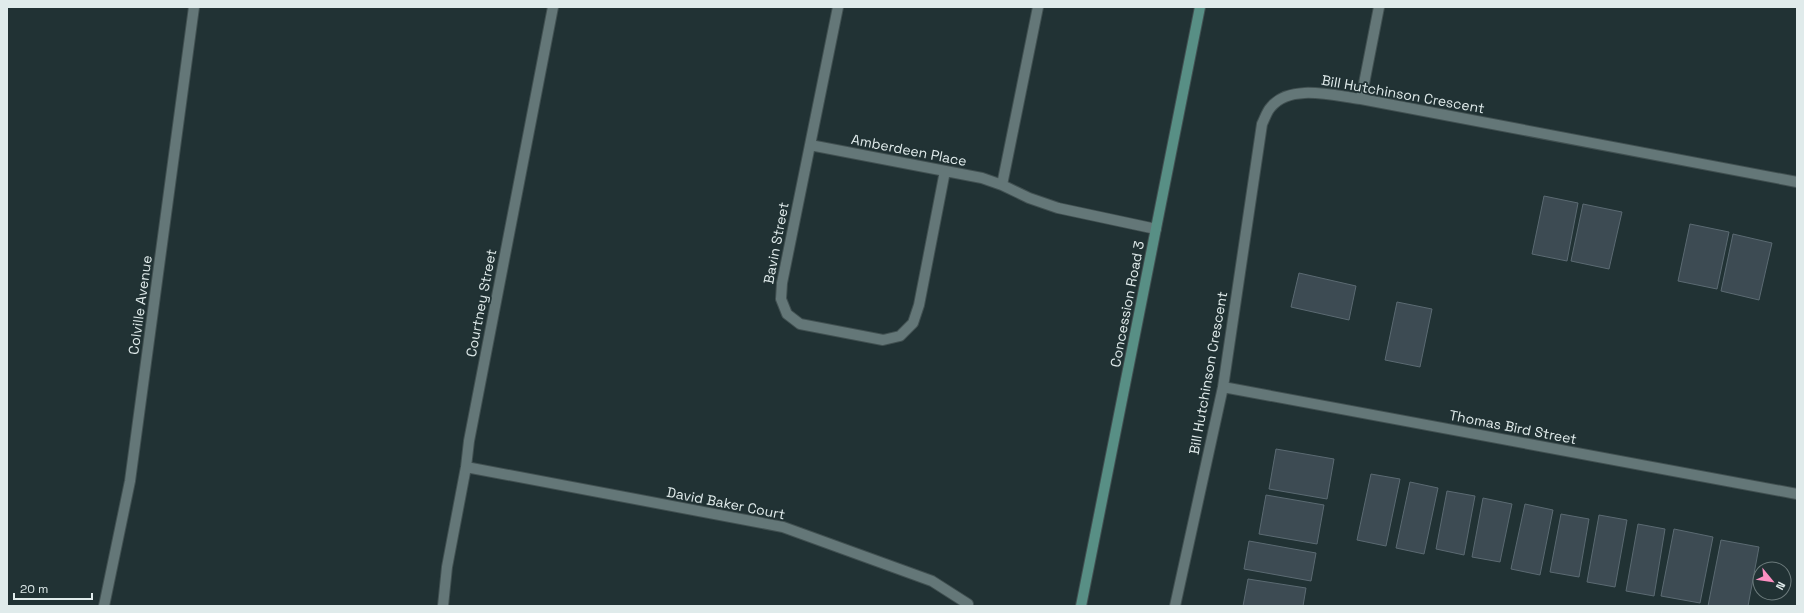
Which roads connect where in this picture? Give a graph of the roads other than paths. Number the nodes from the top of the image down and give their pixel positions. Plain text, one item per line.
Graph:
1 (194, 7) edge
2 (553, 7) edge
3 (838, 7) edge
4 (1038, 7) edge
5 (1200, 7) edge
6 (1378, 7) edge
7 (1361, 100) junction
8 (810, 145) junction
9 (945, 171) junction
10 (1797, 182) edge
11 (1002, 185) junction
12 (1156, 228) junction
13 (1223, 387) junction
14 (466, 467) junction
15 (1797, 494) edge
16 (968, 604) dead end
17 (104, 606) edge
18 (443, 606) edge
19 (1081, 606) edge
20 (1175, 606) edge

1 - 17 street, Colville Avenue
2 - 14 street, Courtney Street
3 - 8 street, Bavin Street
4 - 11 street
5 - 12 street, Concession Road 3
6 - 7 street
7 - 10 street, Bill Hutchinson Crescent
7 - 13 street, Bill Hutchinson Crescent
8 - 9 street, Amberdeen Place
8 - 9 street, Bavin Street
9 - 11 street, Amberdeen Place
11 - 12 street, Amberdeen Place
12 - 19 street, Concession Road 3
13 - 15 street, Thomas Bird Street
13 - 20 street, Bill Hutchinson Crescent
14 - 16 street, David Baker Court
14 - 18 street, Courtney Street

